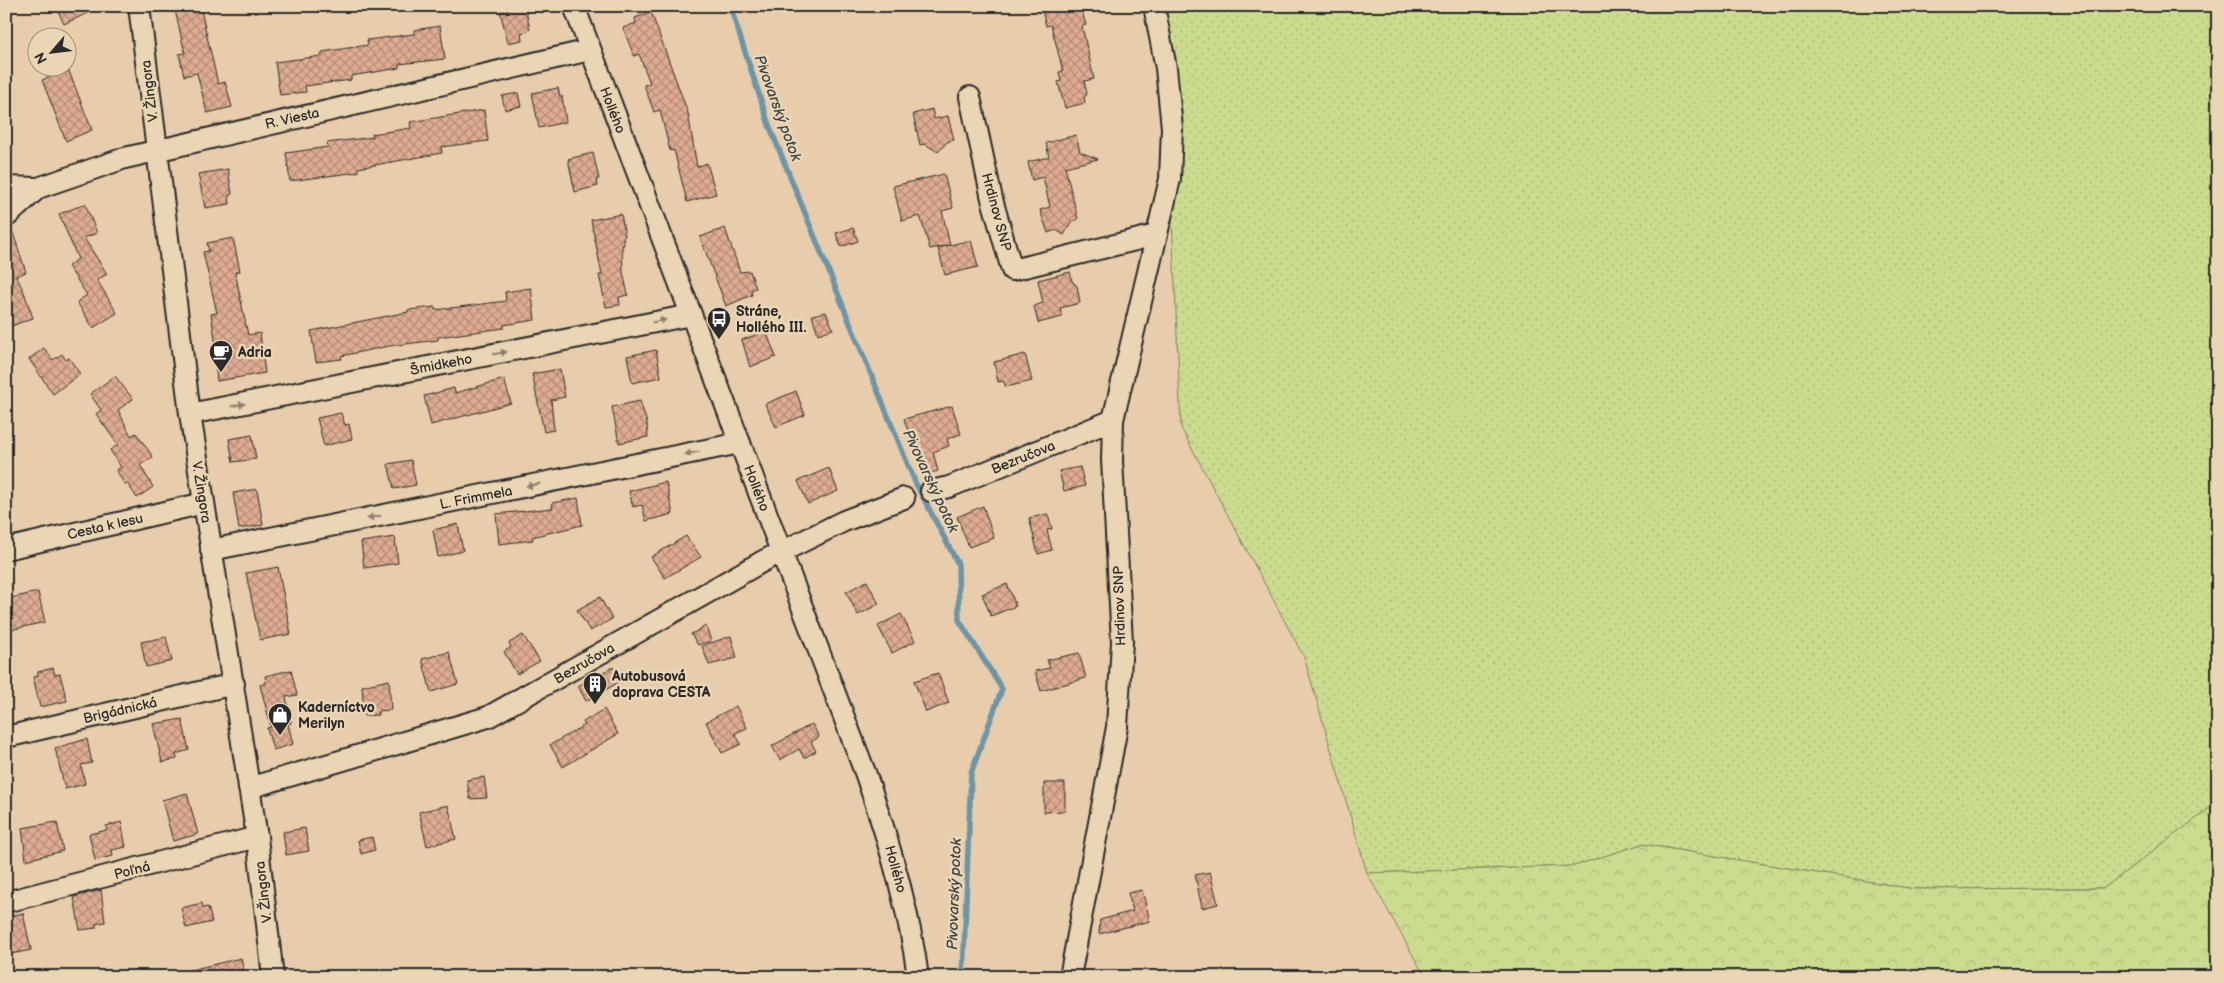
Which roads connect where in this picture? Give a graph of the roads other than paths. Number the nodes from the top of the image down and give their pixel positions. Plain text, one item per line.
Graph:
1 (139, 6) edge
2 (574, 6) edge
3 (1154, 6) edge
4 (590, 50) junction
5 (970, 97) dead end
6 (156, 150) junction
7 (6, 187) edge
8 (38, 188) junction
9 (6, 217) edge
10 (1156, 235) junction
11 (691, 315) junction
12 (190, 414) junction
13 (1113, 420) junction
14 (740, 443) junction
15 (932, 492) dead end
16 (904, 498) dead end
17 (204, 503) junction
18 (6, 548) edge
19 (212, 550) junction
20 (781, 553) junction
21 (234, 684) junction
22 (6, 737) edge
23 (249, 788) junction
24 (257, 837) junction
25 (6, 902) edge
26 (273, 977) edge
27 (918, 977) edge
28 (1070, 977) edge

1 - 6 street, V. Žingora
2 - 4 street, Hollého
3 - 10 street, Hrdinov SNP
4 - 6 street, R. Viesta
4 - 11 street, Hollého
5 - 10 street, Hrdinov SNP
6 - 8 street, R. Viesta
6 - 12 street, V. Žingora
7 - 8 street
8 - 9 street, R. Viesta
10 - 13 street, Hrdinov SNP
12 -> 11 street, Šmidkeho
11 - 14 street, Hollého
12 - 17 street, V. Žingora
13 - 15 street, Bezručova
13 - 28 street, Hrdinov SNP
14 -> 19 street, L. Frimmela
14 - 20 street, Hollého
16 - 20 street, Bezručova
17 - 18 street, Cesta k lesu
17 - 19 street, V. Žingora
19 - 21 street, V. Žingora
20 - 23 street, Bezručova
20 - 27 street, Hollého
21 - 22 street, Brigádnická
21 - 23 street, V. Žingora
23 - 24 street, V. Žingora
24 - 25 street, Poľná
24 - 26 street, V. Žingora

